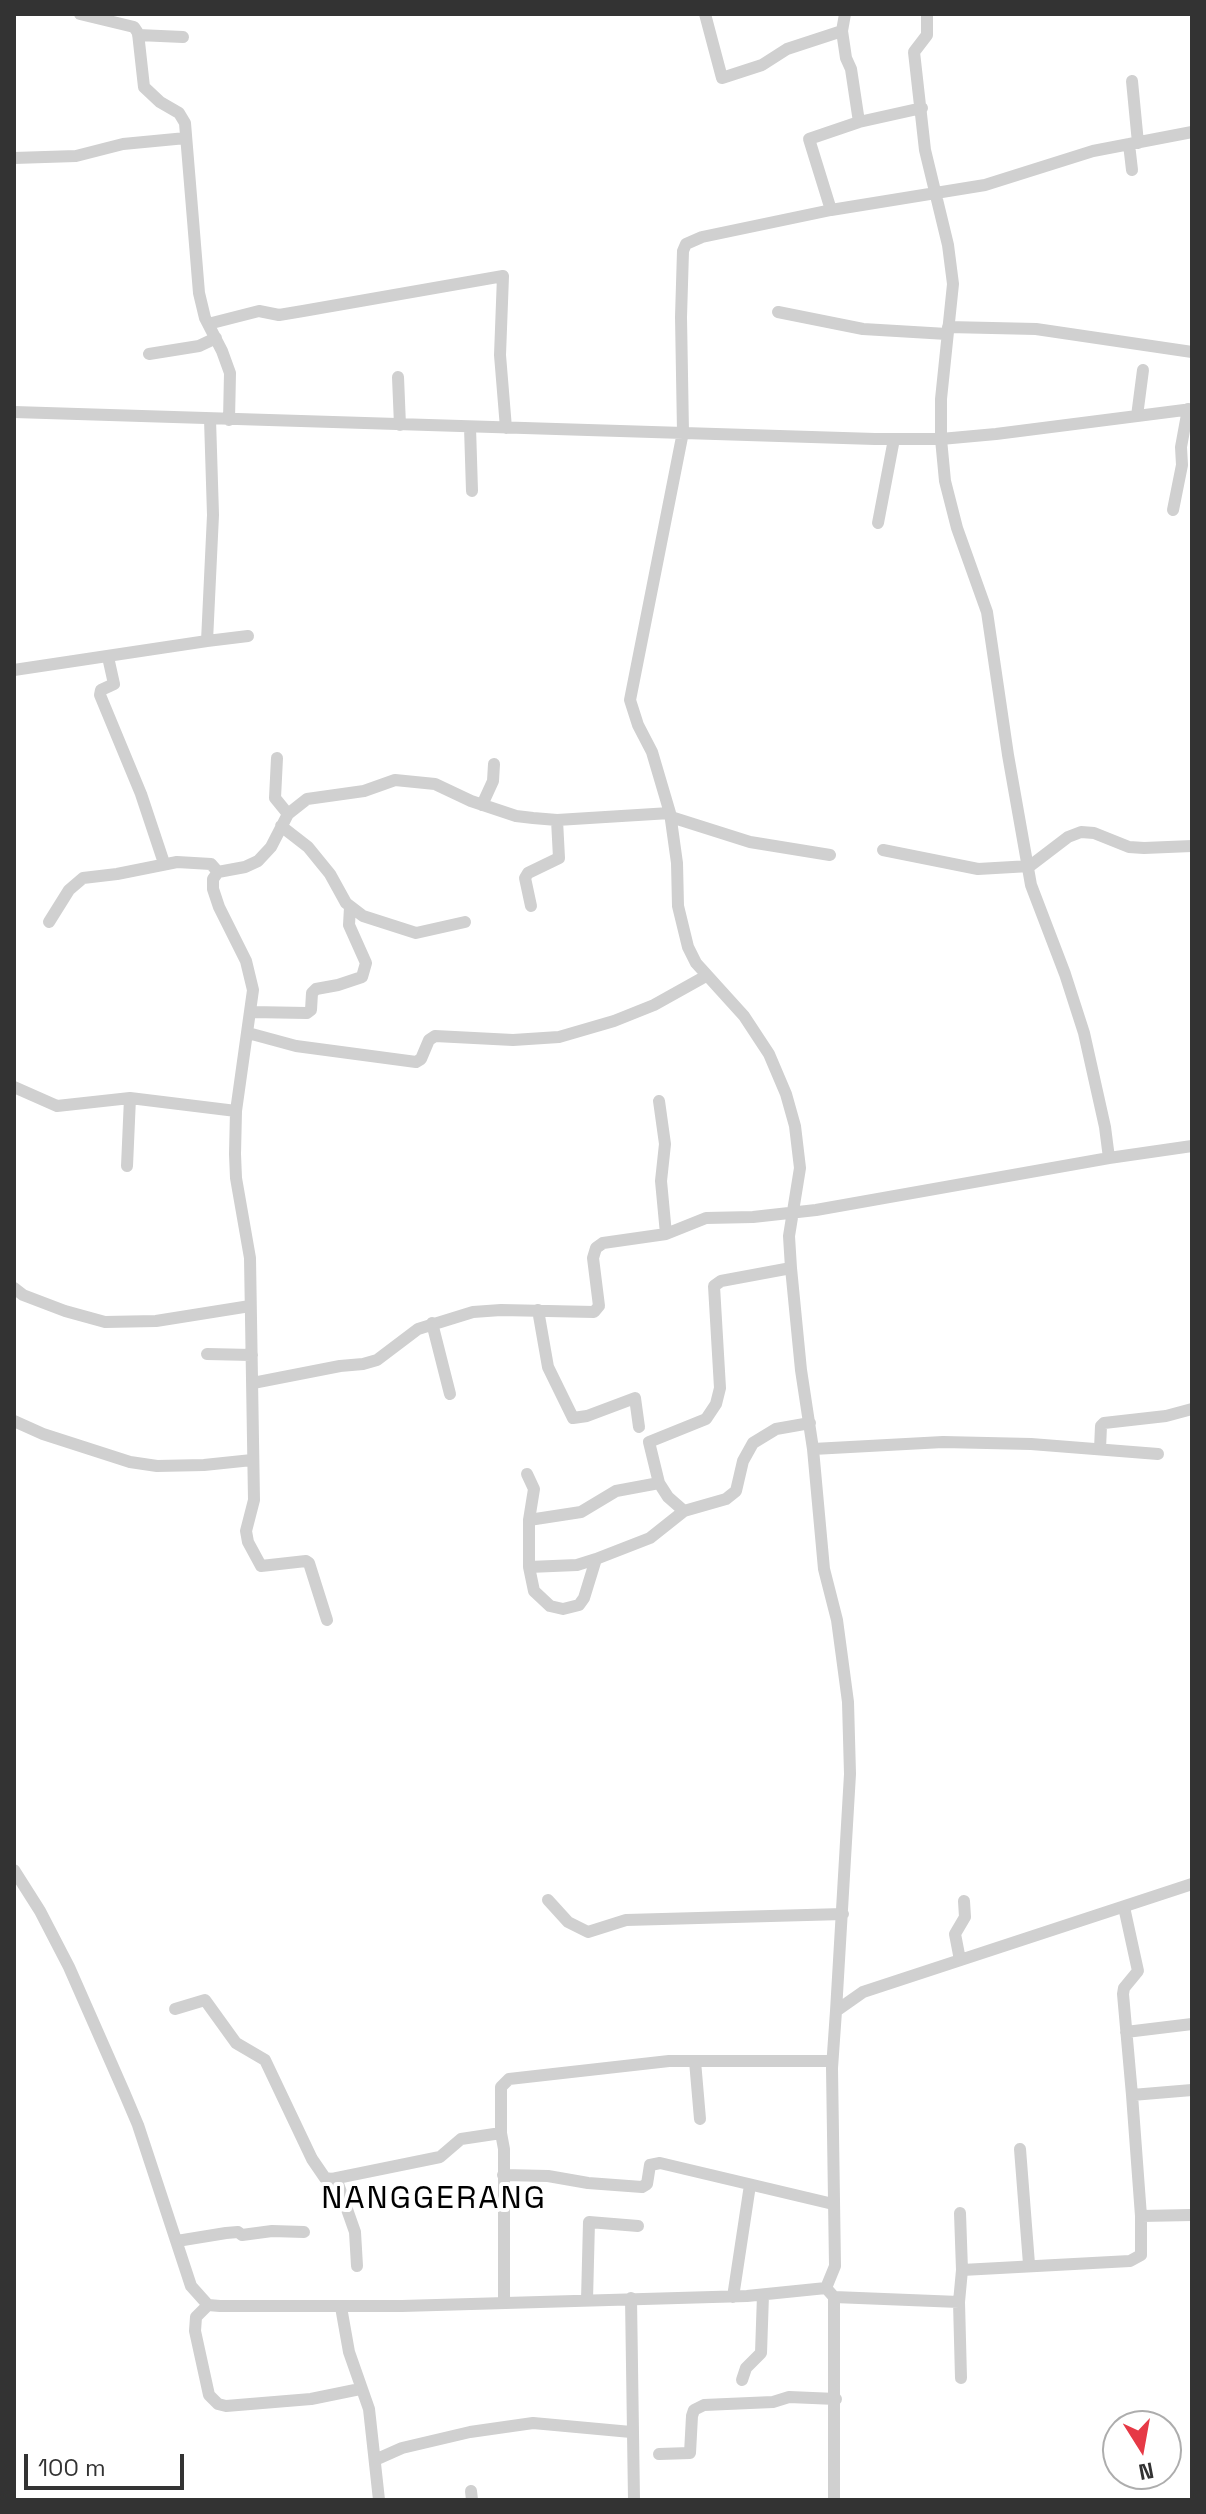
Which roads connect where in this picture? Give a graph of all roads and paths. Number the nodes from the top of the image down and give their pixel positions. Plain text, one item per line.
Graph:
1 (80, 14) edge
2 (705, 14) edge
3 (845, 14) edge
4 (927, 14) edge
5 (842, 31) junction
6 (138, 35) junction
7 (183, 37) dead end
8 (1132, 81) dead end
9 (922, 108) junction
10 (859, 122) junction
11 (1192, 132) edge
12 (186, 138) junction
13 (1134, 144) junction
14 (14, 158) edge
15 (1132, 170) dead end
16 (935, 194) junction
17 (831, 210) junction
18 (778, 312) dead end
19 (208, 324) junction
20 (948, 331) junction
21 (216, 338) junction
22 (1192, 352) edge
23 (149, 354) dead end
24 (1143, 370) dead end
25 (398, 377) dead end
26 (1190, 409) edge
27 (14, 412) edge
28 (1137, 416) junction
29 (210, 419) junction
30 (229, 420) junction
31 (400, 425) junction
32 (470, 427) junction
33 (506, 428) junction
34 (683, 432) junction
35 (894, 439) junction
36 (941, 439) junction
37 (472, 491) dead end
38 (1173, 510) dead end
39 (878, 523) dead end
40 (248, 636) dead end
41 (207, 641) junction
42 (108, 657) junction
43 (14, 670) edge
44 (277, 758) dead end
45 (494, 764) dead end
46 (482, 805) junction
47 (288, 814) junction
48 (670, 815) junction
49 (557, 820) junction
50 (281, 826) junction
51 (1192, 846) edge
52 (883, 850) dead end
53 (830, 855) dead end
54 (164, 863) junction
55 (1030, 866) junction
56 (218, 872) junction
57 (531, 906) dead end
58 (350, 907) junction
59 (49, 922) dead end
60 (465, 922) dead end
61 (706, 976) junction
62 (251, 1012) junction
63 (248, 1033) junction
64 (14, 1087) edge
65 (130, 1098) junction
66 (659, 1101) dead end
67 (236, 1111) junction
68 (1192, 1146) edge
69 (1109, 1158) junction
70 (127, 1166) dead end
71 (792, 1213) junction
72 (666, 1234) junction
73 (791, 1268) junction
74 (14, 1288) edge
75 (250, 1306) junction
76 (538, 1310) junction
77 (432, 1323) junction
78 (207, 1354) dead end
79 (252, 1355) junction
80 (253, 1383) junction
81 (450, 1394) dead end
82 (1192, 1409) edge
83 (14, 1421) edge
84 (810, 1423) junction
85 (639, 1427) dead end
86 (813, 1449) junction
87 (1100, 1449) junction
88 (1158, 1454) dead end
89 (252, 1460) junction
90 (527, 1474) dead end
91 (659, 1483) junction
92 (684, 1511) junction
93 (529, 1520) junction
94 (596, 1559) junction
95 (529, 1567) junction
96 (327, 1620) dead end
97 (14, 1870) edge
98 (1192, 1884) edge
99 (548, 1900) dead end
100 (964, 1901) dead end
101 (1124, 1907) junction
102 (843, 1914) junction
103 (960, 1960) junction
104 (175, 2009) dead end
105 (836, 2011) junction
106 (1192, 2024) edge
107 (1126, 2032) junction
108 (695, 2061) junction
109 (832, 2061) junction
110 (1192, 2090) edge
111 (1132, 2095) junction
112 (700, 2119) dead end
113 (501, 2133) junction
114 (1020, 2149) dead end
115 (503, 2175) junction
116 (336, 2178) junction
117 (750, 2185) junction
118 (833, 2204) junction
119 (960, 2213) dead end
120 (1192, 2215) edge
121 (1141, 2216) junction
122 (638, 2226) dead end
123 (304, 2232) dead end
124 (177, 2241) junction
125 (1029, 2264) junction
126 (357, 2266) dead end
127 (962, 2270) junction
128 (830, 2292) junction
129 (763, 2295) junction
130 (733, 2297) junction
131 (631, 2298) junction
132 (587, 2300) junction
133 (959, 2302) junction
134 (504, 2303) junction
135 (208, 2305) junction
136 (341, 2307) junction
137 (961, 2378) dead end
138 (742, 2380) dead end
139 (360, 2389) junction
140 (836, 2399) junction
141 (631, 2432) junction
142 (659, 2454) dead end
143 (375, 2460) junction
144 (379, 2500) edge
145 (634, 2500) edge
146 (834, 2500) edge

1 - 6 street
2 - 5 street
3 - 5 street
4 - 9 street
5 - 10 street
6 - 7 street
6 - 12 street
8 - 13 street
9 - 10 street
9 - 16 street
10 - 17 street
11 - 13 street
12 - 14 street
12 - 19 street
13 - 15 street
13 - 16 street
16 - 17 street
16 - 20 street
17 - 34 street
18 - 20 street
19 - 21 street
19 - 33 street
20 - 22 street
20 - 36 street
21 - 23 street
21 - 30 street
24 - 28 street
25 - 31 street
26 - 28 street
26 - 38 street
27 - 29 street
28 - 36 street
29 - 30 street
29 - 41 street
30 - 31 street
31 - 32 street
32 - 33 street
32 - 37 street
33 - 34 street
34 - 35 street
34 - 48 street
35 - 36 street
35 - 39 street
36 - 55 street
40 - 41 street
41 - 42 street
42 - 43 street
42 - 54 street
44 - 47 street
45 - 46 street
46 - 47 street
46 - 49 street
47 - 50 street
48 - 49 street
48 - 53 street
48 - 61 street
49 - 57 street
50 - 56 street
50 - 58 street
51 - 55 street
52 - 55 street
54 - 56 street
54 - 59 street
55 - 69 street
56 - 62 street
58 - 60 street
58 - 62 street
61 - 63 street
61 - 71 street
62 - 63 street
63 - 67 street
64 - 65 street
65 - 67 street
65 - 70 street
66 - 72 street
67 - 75 street
68 - 69 street
69 - 71 street
71 - 72 street
71 - 73 street
72 - 76 street
73 - 84 street
73 - 91 street
74 - 75 street
75 - 79 street
76 - 77 street
76 - 85 street
77 - 80 street
77 - 81 street
78 - 79 street
79 - 80 street
80 - 89 street
82 - 87 street
83 - 89 street
84 - 86 street
84 - 92 street
86 - 87 street
86 - 102 street
87 - 88 street
89 - 96 street
90 - 93 street
91 - 92 street
91 - 93 street
92 - 94 street
93 - 95 street
94 - 95 street
94 - 95 street
97 - 124 street
98 - 101 street
99 - 102 street
100 - 103 street
101 - 103 street
101 - 107 street
102 - 105 street
103 - 105 street
104 - 116 street
105 - 109 street
106 - 107 street
107 - 111 street
108 - 109 street
108 - 112 street
108 - 113 street
109 - 118 street
110 - 111 street
111 - 121 street
113 - 115 street
113 - 116 street
114 - 125 street
115 - 117 street
115 - 134 street
116 - 126 street
117 - 118 street
117 - 130 street
118 - 128 street
119 - 127 street
120 - 121 street
121 - 125 street
122 - 132 street
123 - 124 street
124 - 135 street
125 - 127 street
127 - 133 street
128 - 129 street
128 - 133 street
128 - 140 street
129 - 130 street
129 - 138 street
130 - 131 street
131 - 132 street
131 - 141 street
132 - 134 street
133 - 137 street
134 - 136 street
135 - 136 street
135 - 139 street
136 - 139 street
139 - 143 street
140 - 142 street
140 - 146 street
141 - 143 street
141 - 145 street
143 - 144 street

